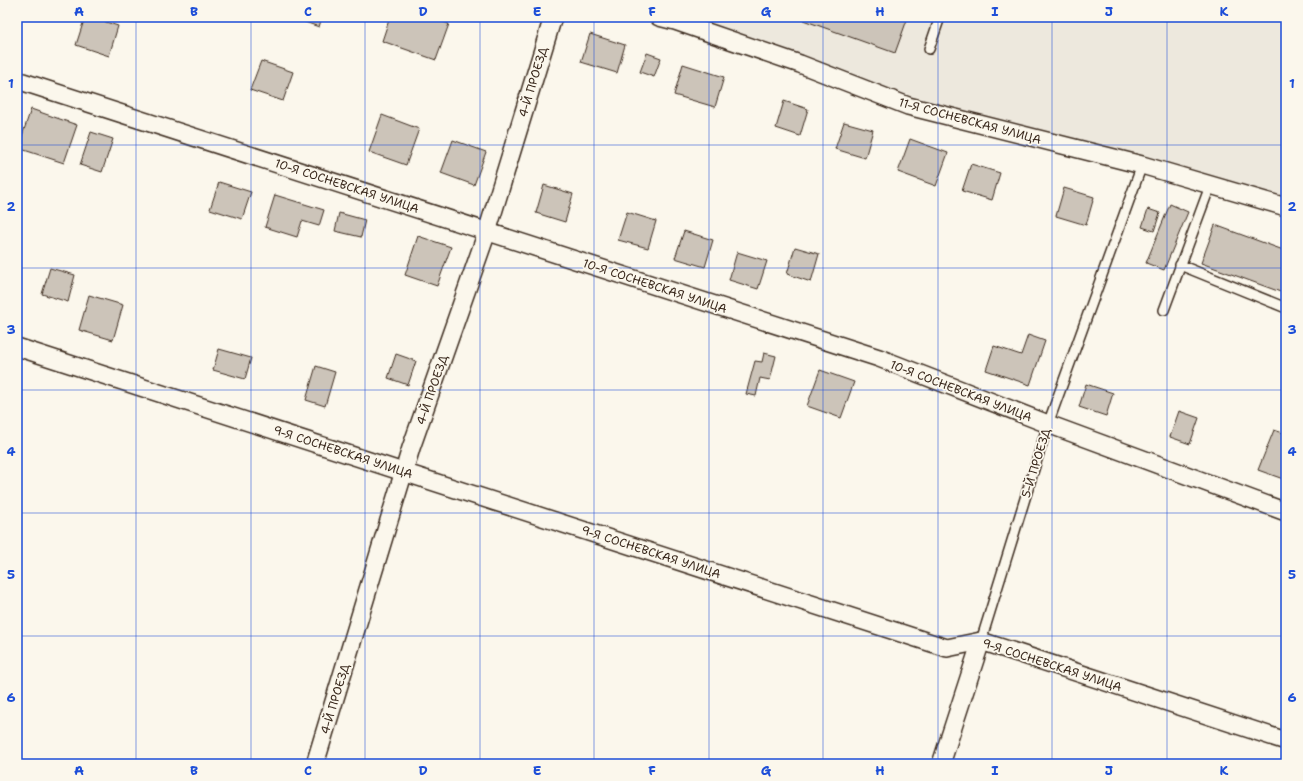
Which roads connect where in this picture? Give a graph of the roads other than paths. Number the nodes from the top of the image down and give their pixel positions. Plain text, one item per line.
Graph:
1 (553, 17) edge
2 (659, 17) edge
3 (940, 17) edge
4 (929, 49) dead end
5 (17, 80) edge
6 (1142, 165) junction
7 (1210, 186) junction
8 (1286, 207) edge
9 (487, 232) junction
10 (1180, 265) junction
11 (1286, 308) edge
12 (1164, 310) dead end
13 (17, 347) edge
14 (1048, 424) junction
15 (404, 472) junction
16 (1286, 512) edge
17 (980, 640) junction
18 (1286, 742) edge
19 (315, 764) edge
20 (941, 764) edge

1 - 9 street, 4-Й ПРОЕЗД
2 - 6 street, 11-Я СОСНЕВСКАЯ УЛИЦА
3 - 4 lane
5 - 9 street, 10-Я СОСНЕВСКАЯ УЛИЦА
6 - 7 street, 11-Я СОСНЕВСКАЯ УЛИЦА
6 - 14 lane, 5-Й ПРОЕЗД
7 - 8 street, 11-Я СОСНЕВСКАЯ УЛИЦА
7 - 10 lane
9 - 14 street, 10-Я СОСНЕВСКАЯ УЛИЦА
9 - 15 street, 4-Й ПРОЕЗД
10 - 11 lane
10 - 12 lane
13 - 15 street, 9-Я СОСНЕВСКАЯ УЛИЦА
14 - 16 street, 10-Я СОСНЕВСКАЯ УЛИЦА
14 - 17 lane, 5-Й ПРОЕЗД
15 - 17 street, 9-Я СОСНЕВСКАЯ УЛИЦА
15 - 19 street, 4-Й ПРОЕЗД
17 - 18 street, 9-Я СОСНЕВСКАЯ УЛИЦА
17 - 20 street, 5-Й ПРОЕЗД

